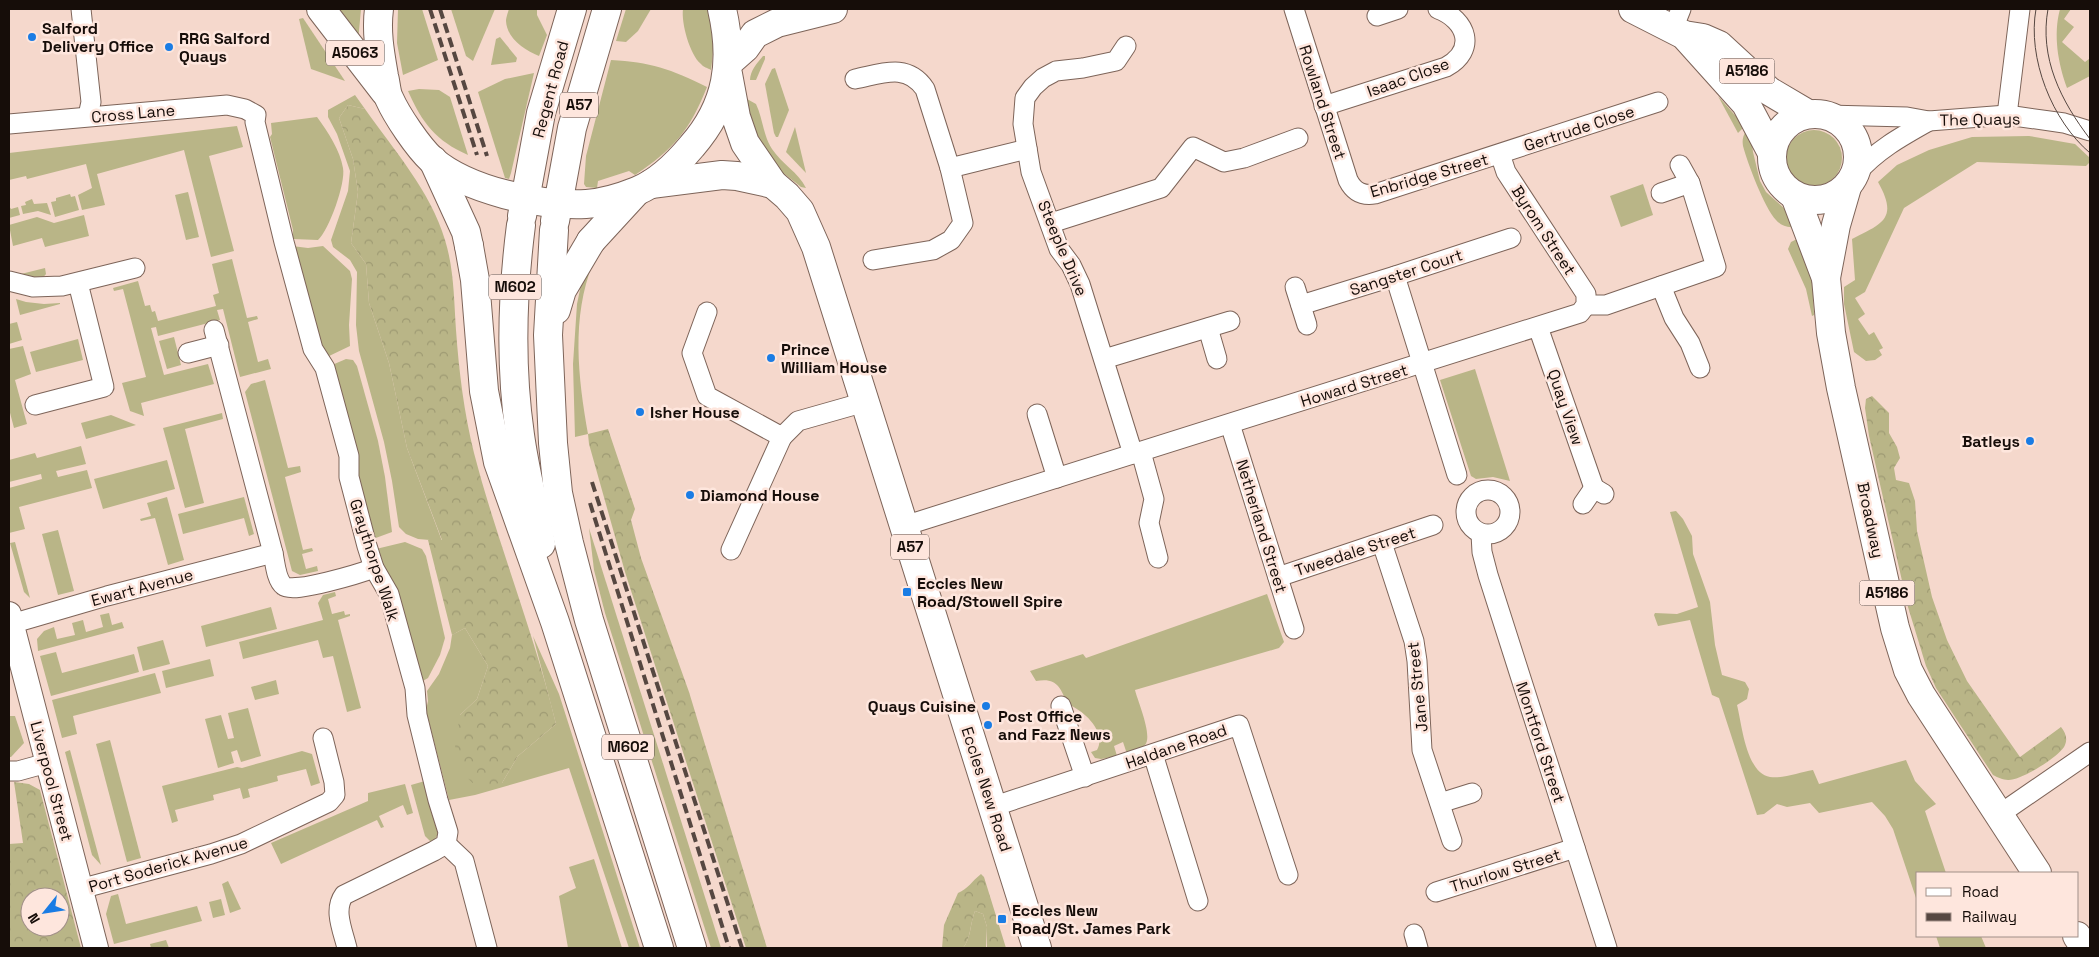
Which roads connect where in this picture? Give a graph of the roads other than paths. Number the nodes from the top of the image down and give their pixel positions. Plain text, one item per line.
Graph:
1 (81, 9) edge
2 (321, 9) edge
3 (379, 9) edge
4 (572, 9) edge
5 (607, 9) edge
6 (722, 9) edge
7 (833, 9) edge
8 (1294, 9) edge
9 (1398, 9) edge
10 (1438, 9) edge
11 (1633, 9) edge
12 (2020, 9) edge
13 (1377, 16) dead end
14 (1679, 24) edge
15 (1126, 46) dead end
16 (728, 68) junction
17 (855, 79) dead end
18 (389, 98) junction
19 (1658, 102) dead end
20 (1324, 106) junction
21 (256, 114) joint
22 (1817, 115) junction
23 (2007, 115) junction
24 (88, 116) junction
25 (1929, 121) junction
26 (9, 124) edge
27 (2090, 131) edge
28 (1298, 138) dead end
29 (1027, 149) junction
30 (1772, 153) junction
31 (1500, 154) junction
32 (433, 160) junction
33 (1680, 165) dead end
34 (950, 168) junction
35 (1851, 181) junction
36 (1690, 183) junction
37 (773, 184) junction
38 (644, 188) junction
39 (1358, 192) joint
40 (1661, 193) dead end
41 (1795, 196) junction
42 (525, 198) junction
43 (557, 202) junction
44 (1051, 223) junction
45 (1510, 238) dead end
46 (873, 260) dead end
47 (135, 268) dead end
48 (1395, 276) junction
49 (1826, 278) junction
50 (9, 281) edge
51 (78, 283) junction
52 (1661, 286) junction
53 (1295, 287) dead end
54 (1301, 305) junction
55 (1586, 305) junction
56 (707, 312) dead end
57 (1230, 321) dead end
58 (1307, 325) dead end
59 (1538, 327) junction
60 (1208, 328) junction
61 (548, 335) junction
62 (188, 353) dead end
63 (1104, 359) junction
64 (1217, 359) dead end
65 (1422, 363) junction
66 (1700, 368) dead end
67 (865, 402) junction
68 (35, 405) dead end
69 (1038, 414) dead end
70 (1230, 424) junction
71 (782, 437) junction
72 (1137, 453) junction
73 (1457, 475) dead end
74 (1057, 478) junction
75 (1584, 504) dead end
76 (1433, 525) dead end
77 (904, 526) junction
78 (1481, 534) dead end
79 (1382, 543) junction
80 (731, 550) dead end
81 (273, 553) junction
82 (1158, 558) dead end
83 (374, 568) junction
84 (1278, 577) junction
85 (10, 619) edge
86 (555, 622) junction
87 (1294, 629) dead end
88 (1061, 706) dead end
89 (323, 738) dead end
90 (2090, 752) edge
91 (1153, 754) junction
92 (47, 763) junction
93 (9, 771) edge
94 (1085, 777) junction
95 (1472, 793) dead end
96 (1440, 803) junction
97 (992, 807) junction
98 (2000, 814) junction
99 (1452, 841) dead end
100 (446, 844) junction
101 (1575, 848) junction
102 (2036, 872) edge
103 (1288, 875) dead end
104 (80, 889) junction
105 (1436, 892) dead end
106 (1198, 901) dead end
107 (2078, 937) edge
108 (96, 948) edge
109 (347, 948) edge
110 (486, 948) edge
111 (659, 948) edge
112 (692, 948) edge
113 (1037, 948) edge
114 (1607, 948) edge
115 (2085, 948) edge

1 - 24 street
2 - 18 main road, A5063
3 - 18 main road
4 - 42 main road, Regent Road / A57
5 - 43 main road, Regent Road / A57
6 - 16 main road
7 - 16 main road
8 - 20 street, Rowland Street
9 - 13 street
10 - 20 street, Isaac Close
11 - 14 main road, A5186
12 - 23 street
14 - 22 main road, A5186
14 - 30 main road, A5186
15 - 29 street, Steeple Drive
16 - 37 main road, Eccles New Road / A57
16 - 38 main road
17 - 34 street
18 - 32 main road
19 - 31 street, Gertrude Close
20 - 39 street, Rowland Street
21 - 24 street, Cross Lane
21 - 83 street, Graythorpe Walk
22 - 25 street, The Quays
22 - 30 main road
22 - 35 main road, A5186
23 - 25 street, The Quays
23 - 27 street, The Quays
24 - 26 street, Cross Lane
25 - 35 street, The Quays
28 - 44 street
29 - 34 street
29 - 44 street, Steeple Drive
30 - 41 main road, A5186
31 - 39 street, Enbridge Street
31 - 55 street, Byrom Street
32 - 42 main road
32 - 86 main road, M602
33 - 36 street, Howard Street
34 - 46 street
35 - 41 main road
35 - 49 main road, Broadway / A5186
36 - 40 street
36 - 52 street, Howard Street
37 - 38 main road, Eccles New Road / A57
37 - 67 main road, Eccles New Road / A57
38 - 43 main road
38 - 61 main road, M602
41 - 49 main road, Broadway / A5186
42 - 43 main road
42 - 86 main road, Regent Road / M602
43 - 61 main road, Regent Road / M602
44 - 63 street, Steeple Drive
45 - 48 street, Sangster Court
47 - 51 street
48 - 54 street, Sangster Court
48 - 65 street
49 - 98 main road, Broadway / A5186
50 - 51 street
51 - 68 street
52 - 55 street, Howard Street
52 - 66 street
53 - 54 street
54 - 58 street
55 - 59 street, Howard Street
56 - 71 street
57 - 60 street
59 - 65 street, Howard Street
59 - 75 street, Quay View
60 - 63 street
60 - 64 street
61 - 112 main road, M602
62 - 81 street
63 - 72 street, Steeple Drive
65 - 70 street, Howard Street
65 - 73 street
67 - 71 street
67 - 77 main road, Eccles New Road / A57
69 - 74 street
70 - 72 street, Howard Street
70 - 84 street, Netherland Street
71 - 80 street
72 - 74 street, Howard Street
72 - 82 street, Steeple Drive
74 - 77 street, Howard Street
76 - 79 street, Tweedale Street
77 - 97 main road, Eccles New Road / A57
78 - 101 street, Montford Street
79 - 84 street, Tweedale Street
79 - 96 street, Jane Street
81 - 83 street
81 - 85 street, Ewart Avenue
83 - 100 street, Graythorpe Walk
84 - 87 street, Netherland Street
85 - 92 street, Liverpool Street
86 - 111 main road, M602
88 - 94 street
89 - 104 street, Port Soderick Avenue
90 - 98 street
91 - 94 street, Haldane Road
91 - 103 street, Haldane Road
91 - 106 street
92 - 93 street
92 - 104 street, Liverpool Street
94 - 97 street, Haldane Road
95 - 96 street
96 - 99 street, Jane Street
97 - 113 main road, Eccles New Road / A57
98 - 102 main road, Broadway / A5186
100 - 109 street
100 - 110 street
101 - 105 street, Thurlow Street
101 - 114 street, Montford Street
104 - 108 street, Liverpool Street
107 - 115 main road

